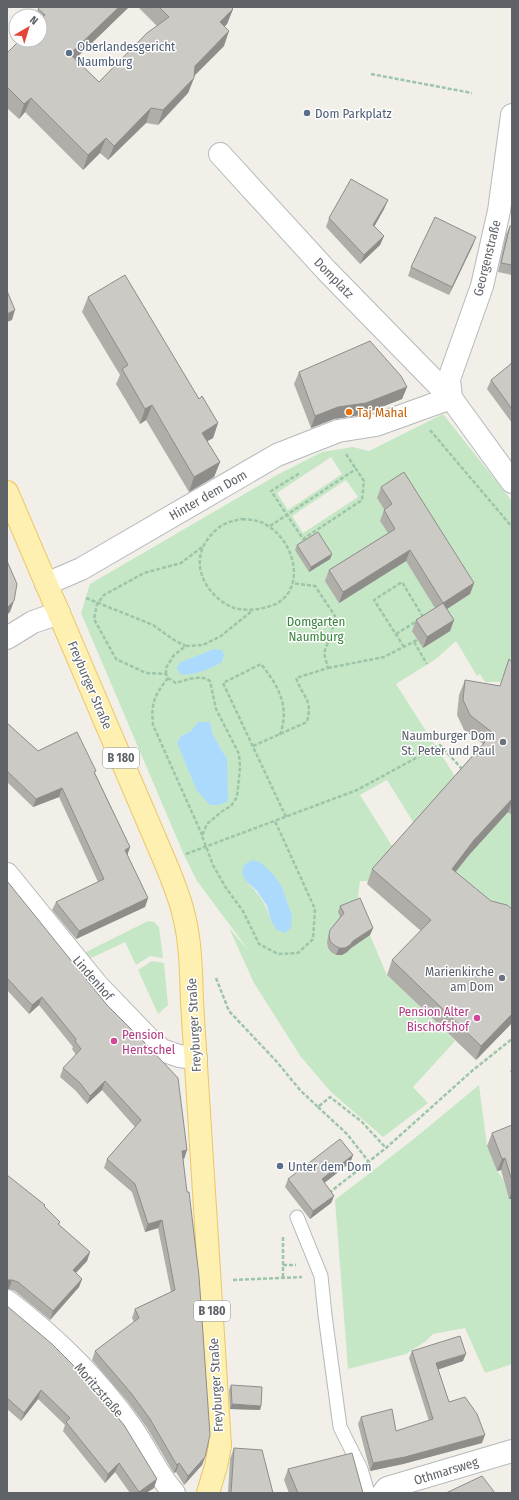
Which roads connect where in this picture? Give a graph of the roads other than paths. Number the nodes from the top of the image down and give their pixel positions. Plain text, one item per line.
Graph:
1 (512, 115) edge
2 (220, 154) dead end
3 (451, 398) junction
4 (512, 482) edge
5 (7, 492) edge
6 (46, 584) junction
7 (59, 613) junction
8 (7, 638) edge
9 (7, 874) edge
10 (196, 1058) junction
11 (297, 1217) dead end
12 (7, 1301) edge
13 (512, 1451) edge
14 (174, 1493) edge
15 (208, 1493) edge
16 (368, 1493) edge
17 (383, 1493) edge

1 - 3 street, Georgenstraße
2 - 3 street, Domplatz
3 - 4 street, Domplatz
3 - 6 street, Hinter dem Dom
5 - 6 main road, B 180
6 - 7 main road, Freyburger Straße / B 180
7 - 8 street
7 - 10 main road, Freyburger Straße / B 180
9 - 10 street, Lindenhof
10 - 15 main road, Freyburger Straße / B 180
11 - 16 lane
12 - 14 street, Moritzstraße
13 - 17 street, Othmarsweg

